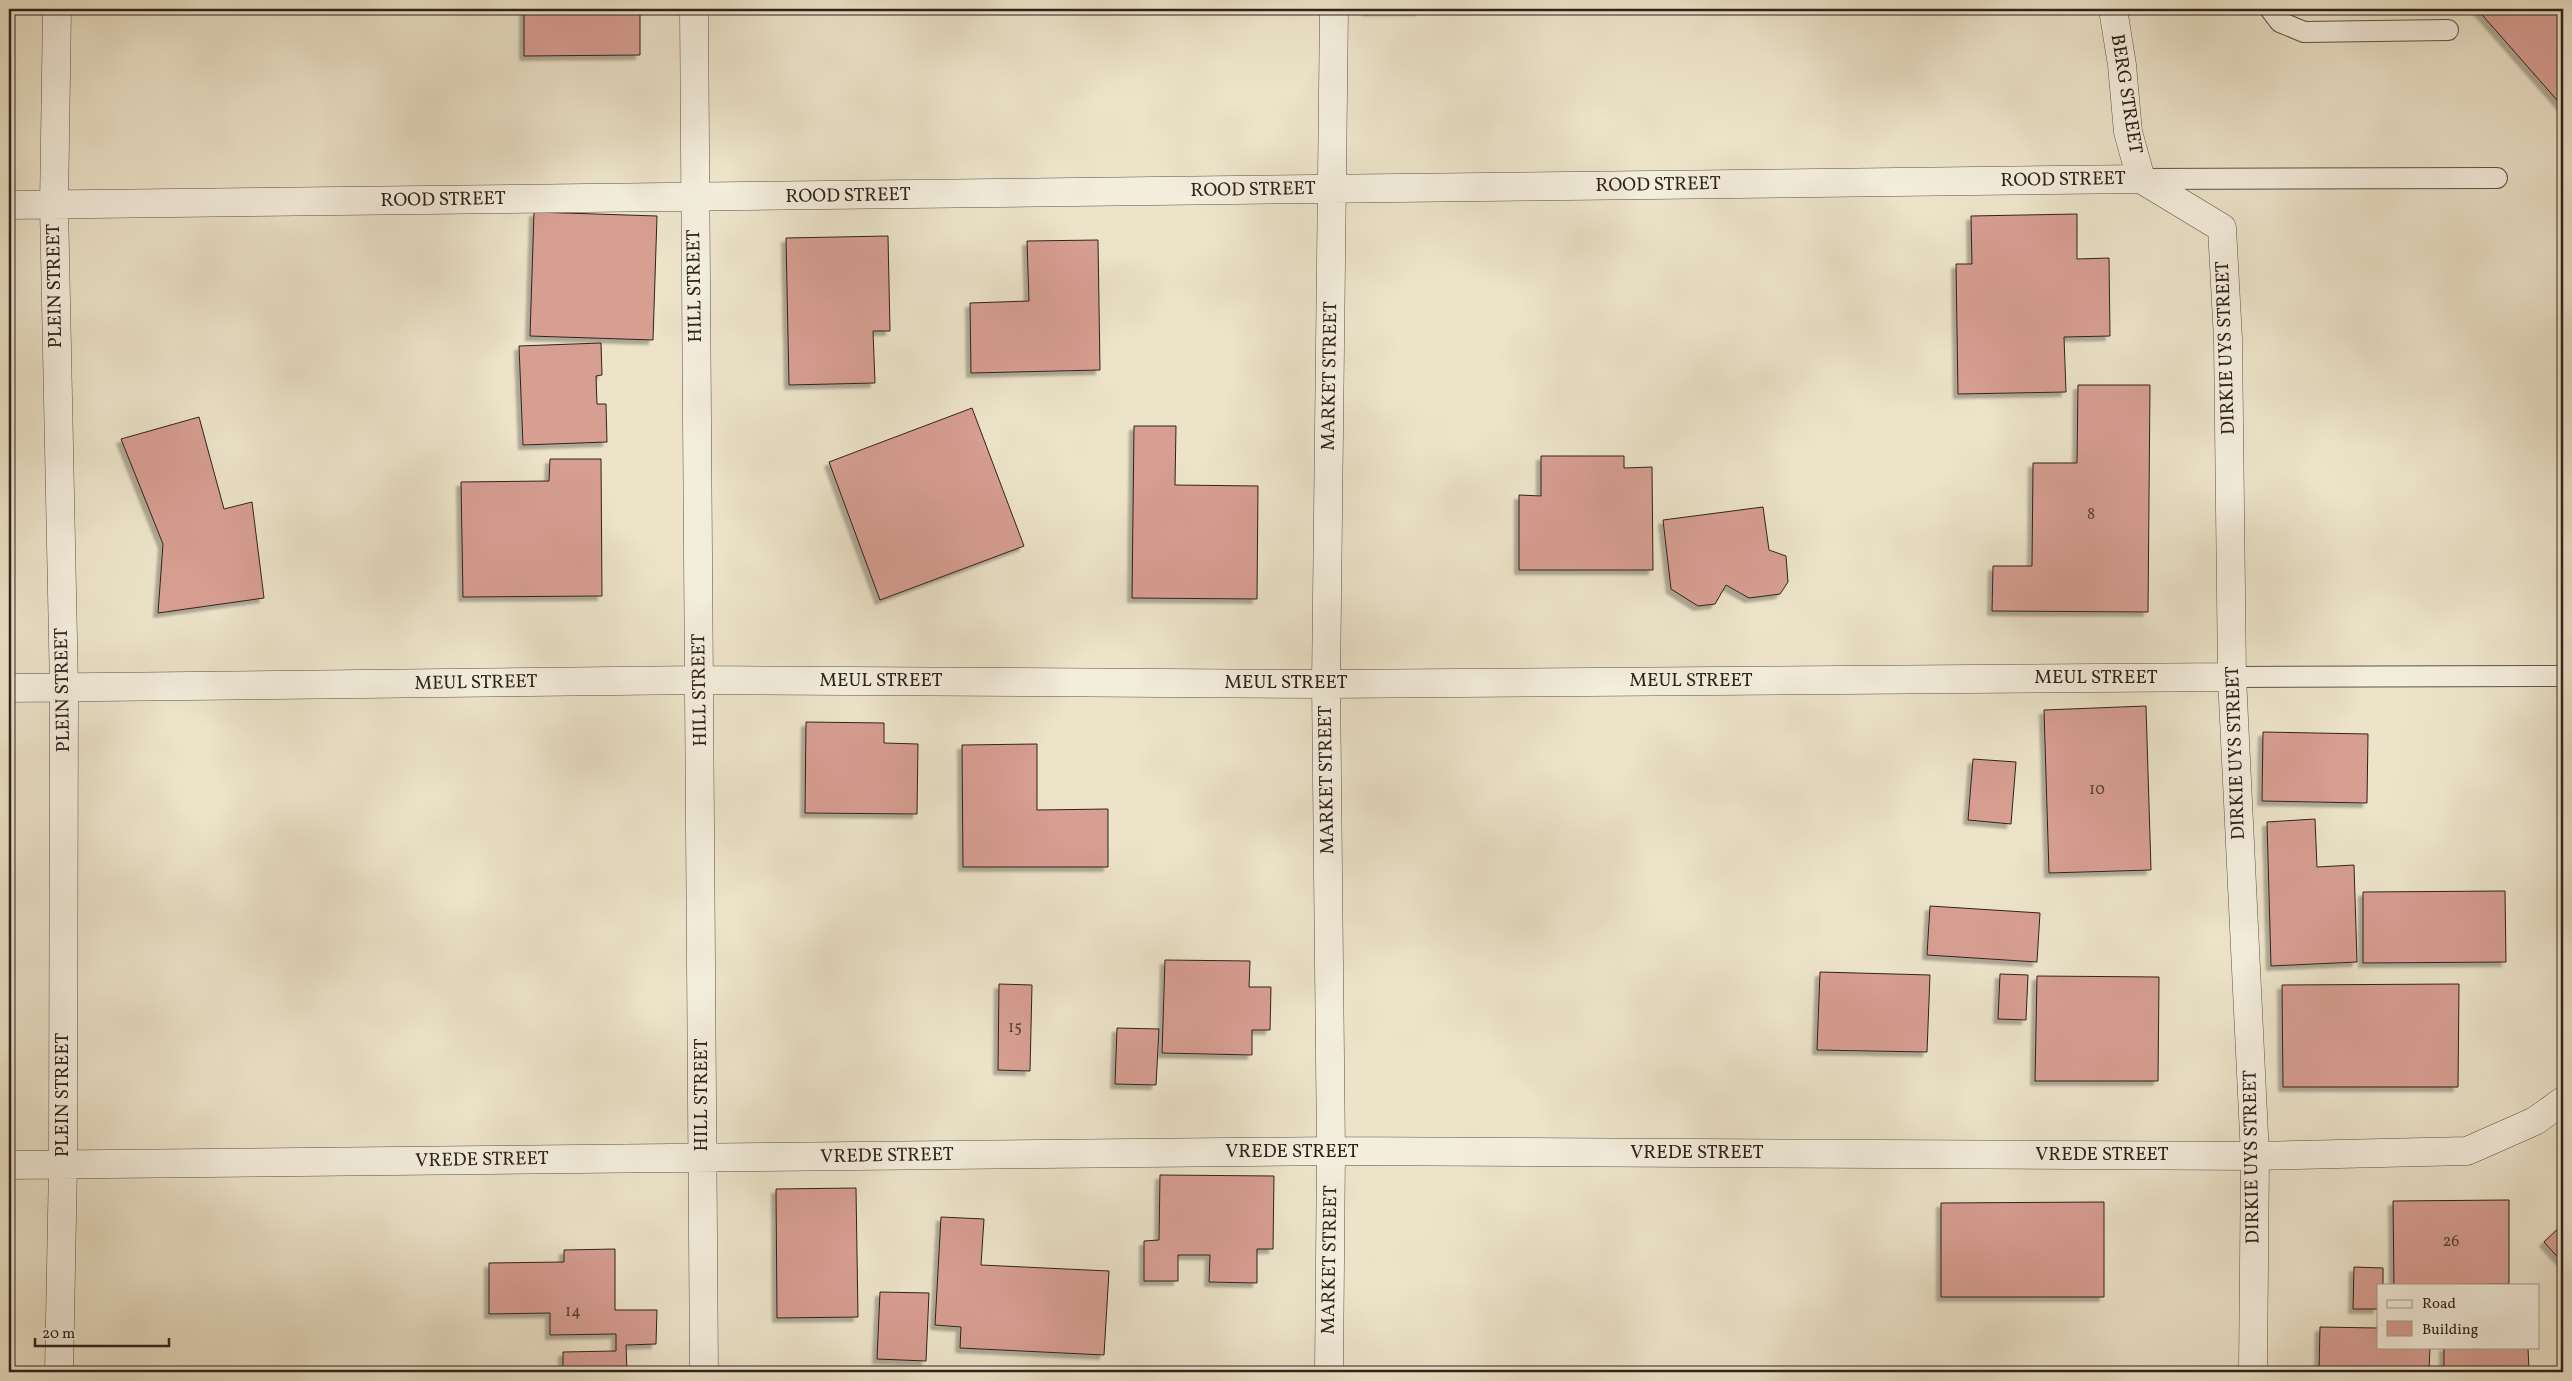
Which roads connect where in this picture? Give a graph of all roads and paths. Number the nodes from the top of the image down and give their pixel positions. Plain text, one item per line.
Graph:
1 (57, 9) edge
2 (694, 9) edge
3 (1334, 9) edge
4 (2113, 9) edge
5 (2270, 9) edge
6 (2448, 30) dead end
7 (2497, 178) dead end
8 (2141, 179) junction
9 (1333, 189) junction
10 (694, 198) junction
11 (9, 205) edge
12 (54, 205) junction
13 (2563, 676) edge
14 (2232, 677) junction
15 (700, 680) junction
16 (1326, 684) junction
17 (9, 688) edge
18 (64, 688) junction
19 (2563, 1101) edge
20 (1331, 1151) junction
21 (2255, 1156) junction
22 (703, 1158) junction
23 (9, 1165) edge
24 (64, 1165) junction
25 (59, 1372) edge
26 (704, 1372) edge
27 (1329, 1372) edge
28 (2253, 1372) edge

1 - 12 street, PLEIN STREET
2 - 10 street, HILL STREET
3 - 9 street, MARKET STREET
4 - 8 street, BERG STREET
5 - 6 lane
7 - 8 lane, ROOD STREET
8 - 9 street, ROOD STREET
8 - 14 street, DIRKIE UYS STREET
9 - 10 street, ROOD STREET
9 - 16 street, MARKET STREET
10 - 12 street, ROOD STREET
10 - 15 street, HILL STREET
11 - 12 street, ROOD STREET
12 - 18 street, PLEIN STREET
13 - 14 lane, MEUL STREET
14 - 16 street, MEUL STREET
14 - 21 street, DIRKIE UYS STREET
15 - 16 street, MEUL STREET
15 - 18 street, MEUL STREET
15 - 22 street, HILL STREET
16 - 20 street, MARKET STREET
17 - 18 street, MEUL STREET
18 - 24 street, PLEIN STREET
19 - 21 street, VREDE STREET
20 - 21 street, VREDE STREET
20 - 22 street, VREDE STREET
20 - 27 street, MARKET STREET
21 - 28 street, DIRKIE UYS STREET
22 - 24 street, VREDE STREET
22 - 26 street, HILL STREET
23 - 24 street, VREDE STREET
24 - 25 street, PLEIN STREET

